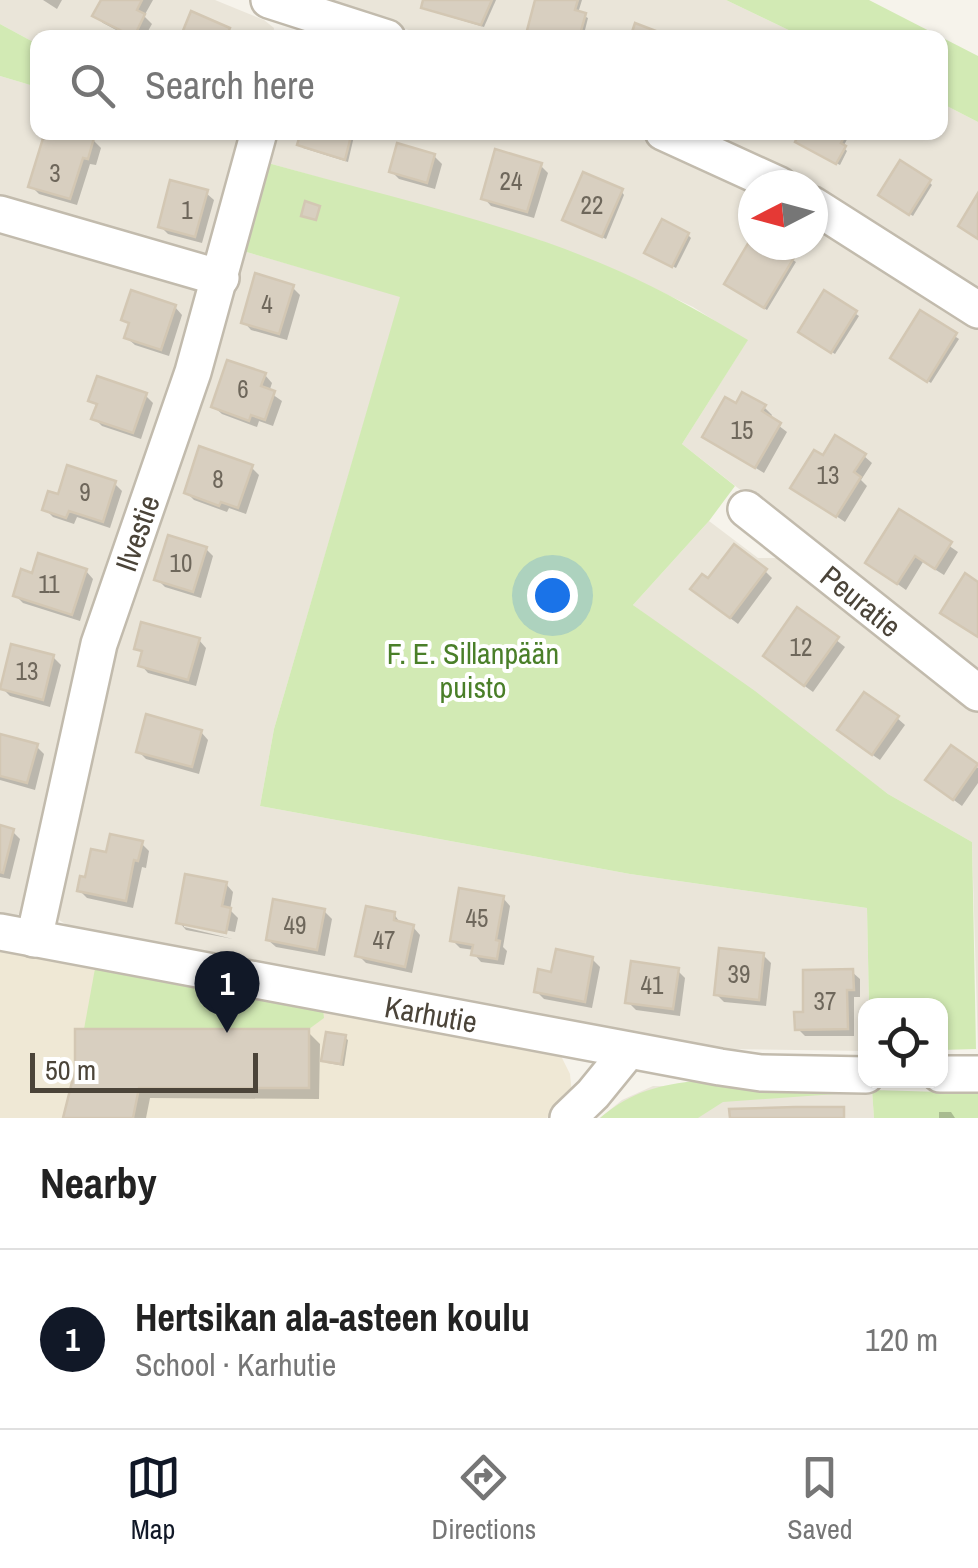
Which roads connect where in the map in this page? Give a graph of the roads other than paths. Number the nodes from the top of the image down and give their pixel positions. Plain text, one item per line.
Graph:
1 (282, 15) edge
2 (350, 30) edge
3 (258, 140) edge
4 (681, 140) edge
5 (746, 170) edge
6 (0, 214) edge
7 (828, 215) edge
8 (221, 278) junction
9 (978, 310) edge
10 (746, 509) dead end
11 (978, 692) edge
12 (17, 936) edge
13 (628, 1050) junction
14 (948, 1074) edge
15 (978, 1074) edge
16 (858, 1075) edge
17 (568, 1118) edge

1 - 2 street
3 - 8 street, Ilvestie
4 - 5 street
6 - 8 street
7 - 9 street
8 - 12 street, Ilvestie
10 - 11 street, Peuratie
12 - 13 street, Karhutie
13 - 16 street, Karhutie
13 - 17 street
14 - 15 street

